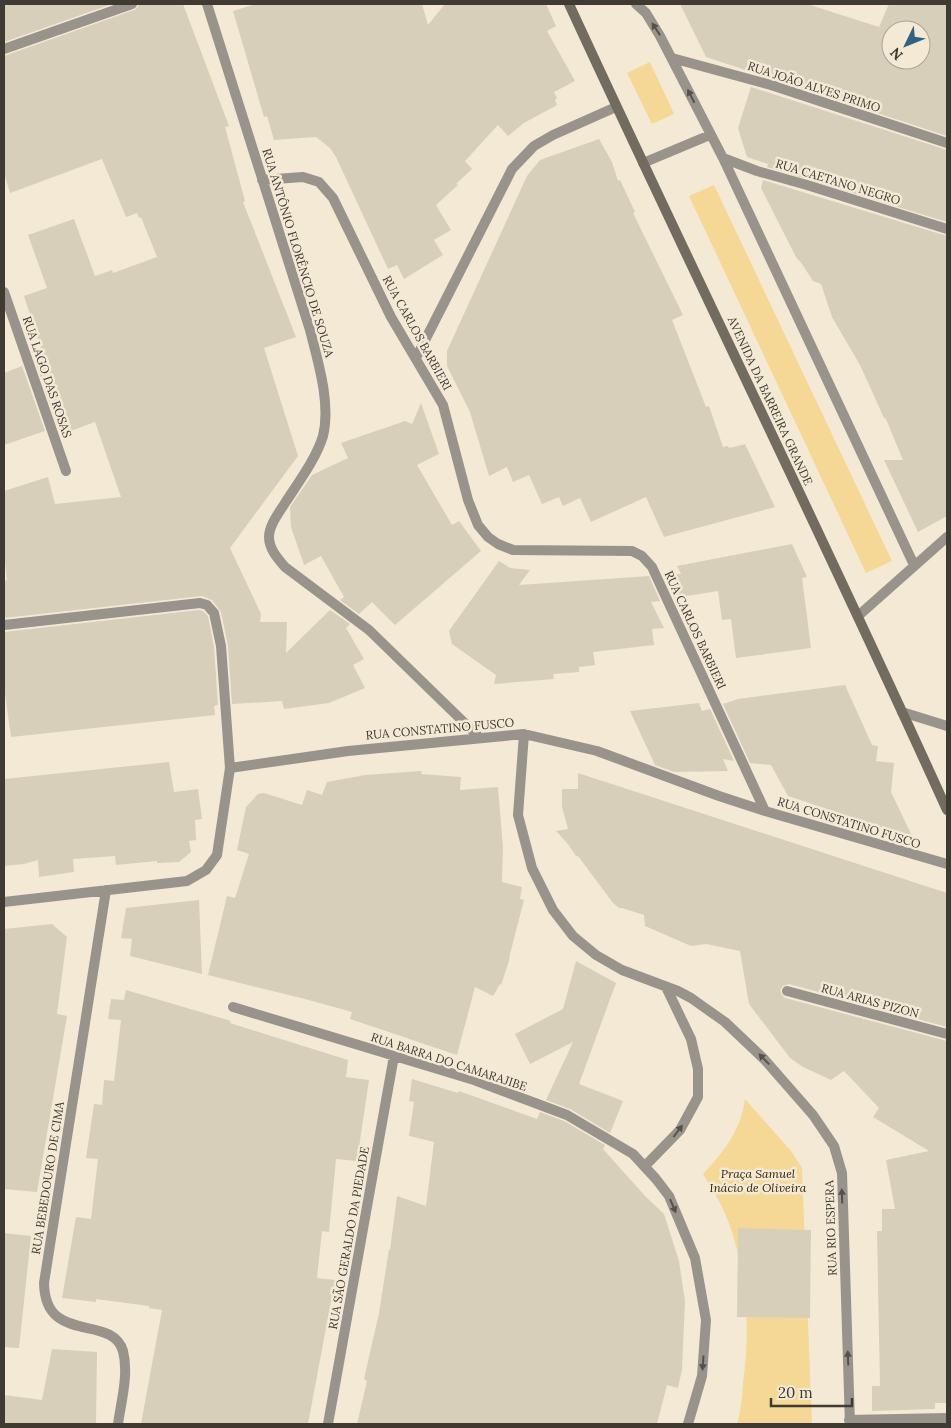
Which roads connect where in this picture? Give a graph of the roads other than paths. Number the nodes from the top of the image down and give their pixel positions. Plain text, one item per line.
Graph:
1 (132, 4) edge
2 (207, 4) edge
3 (569, 4) edge
4 (636, 4) edge
5 (4, 49) edge
6 (672, 58) junction
7 (616, 107) junction
8 (710, 134) junction
9 (947, 143) edge
10 (722, 158) junction
11 (642, 163) junction
12 (262, 180) junction
13 (947, 229) edge
14 (4, 292) edge
15 (416, 358) junction
16 (66, 471) dead end
17 (947, 537) edge
18 (914, 565) junction
19 (858, 616) junction
20 (4, 625) edge
21 (902, 712) junction
22 (947, 726) edge
23 (524, 734) junction
24 (480, 738) junction
25 (230, 768) junction
26 (947, 810) edge
27 (764, 811) junction
28 (947, 864) edge
29 (106, 890) junction
30 (4, 902) edge
31 (666, 987) junction
32 (787, 991) dead end
33 (233, 1007) dead end
34 (947, 1034) edge
35 (394, 1056) junction
36 (645, 1166) junction
37 (947, 1418) edge
38 (850, 1422) edge
39 (118, 1424) edge
40 (328, 1424) edge
41 (688, 1424) edge

1 - 5 street
2 - 12 street, RUA ANTÔNIO FLORÊNCIO DE SOUZA
3 - 7 main road, AVENIDA DA BARREIRA GRANDE
6 -> 4 street
8 -> 6 street
6 - 9 street, RUA JOÃO ALVES PRIMO
7 - 11 main road, AVENIDA DA BARREIRA GRANDE
7 - 15 street
8 - 10 street
8 - 11 street
10 - 13 street, RUA CAETANO NEGRO
10 - 18 street
11 - 19 main road, AVENIDA DA BARREIRA GRANDE
12 - 15 street, RUA CARLOS BARBIERI
12 - 24 street, RUA ANTÔNIO FLORÊNCIO DE SOUZA
14 - 16 street, RUA LAGO DAS ROSAS
15 - 27 street, RUA CARLOS BARBIERI
17 - 18 street
18 - 19 street
19 - 21 main road, AVENIDA DA BARREIRA GRANDE
20 - 25 street
21 - 22 street
21 - 26 main road, AVENIDA DA BARREIRA GRANDE
23 - 24 street, RUA CONSTATINO FUSCO
23 - 27 street, RUA CONSTATINO FUSCO
23 - 31 street
24 - 25 street, RUA CONSTATINO FUSCO
25 - 29 street
27 - 28 street, RUA CONSTATINO FUSCO
29 - 30 street
29 - 39 street, RUA BEBEDOURO DE CIMA
36 -> 31 street
38 -> 31 street, RUA RIO ESPERA
32 - 34 street, RUA ARIAS PIZON
33 - 35 street, RUA BARRA DO CAMARAJIBE
35 - 36 street, RUA BARRA DO CAMARAJIBE
35 - 40 street, RUA SÃO GERALDO DA PIEDADE
36 -> 41 street, RUA BARRA DO CAMARAJIBE
37 - 38 street

